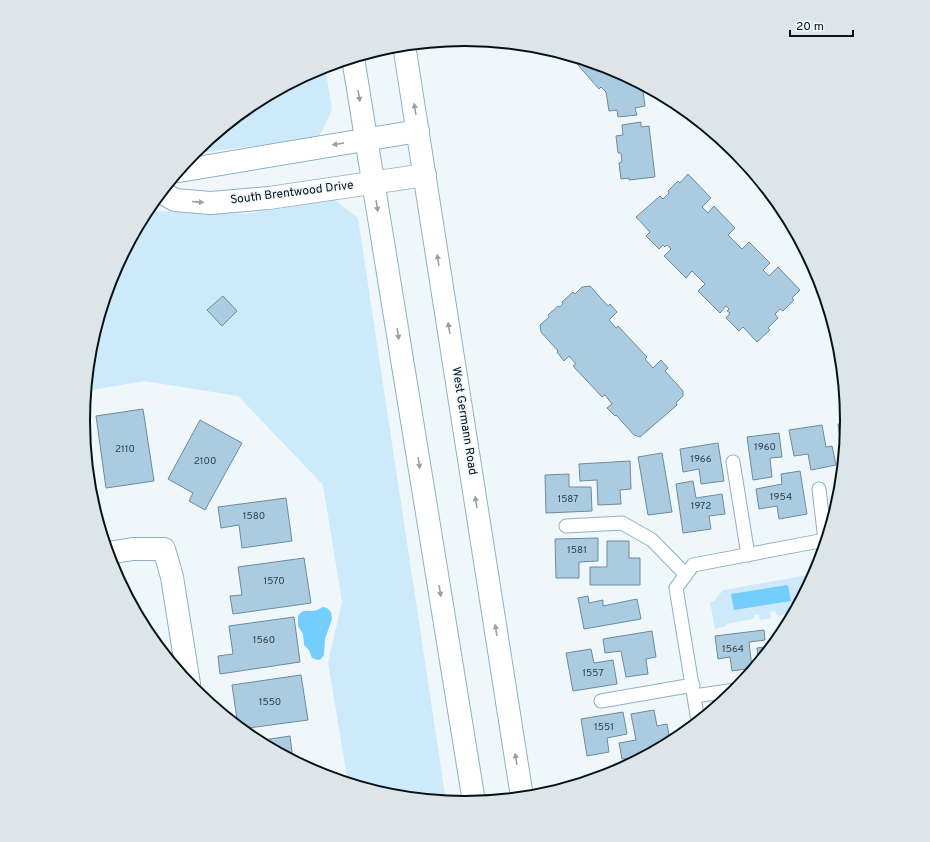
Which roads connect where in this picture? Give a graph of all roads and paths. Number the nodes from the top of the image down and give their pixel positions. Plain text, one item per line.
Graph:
1 (405, 51) edge
2 (354, 63) edge
3 (418, 131) junction
4 (366, 140) junction
5 (187, 170) edge
6 (425, 175) junction
7 (374, 182) junction
8 (166, 194) edge
9 (733, 462) dead end
10 (819, 489) dead end
11 (566, 526) dead end
12 (824, 529) edge
13 (820, 542) edge
14 (114, 552) edge
15 (748, 555) junction
16 (686, 575) junction
17 (187, 672) edge
18 (726, 690) edge
19 (693, 691) junction
20 (600, 701) dead end
21 (697, 716) edge
22 (521, 792) edge
23 (473, 796) edge

3 -> 1 main road, West Germann Road
2 -> 4 main road
3 - 4 main road
3 - 6 main road, West Germann Road
4 -> 5 main road
4 - 7 main road
6 - 7 main road, South Brentwood Drive
22 -> 6 main road, West Germann Road
8 -> 7 main road, South Brentwood Drive
7 -> 23 main road
9 - 15 lane
10 - 12 lane
11 - 16 lane
13 - 15 lane
14 - 17 main road
15 - 16 lane
16 - 19 lane
18 - 19 lane
19 - 20 lane
19 - 21 lane

